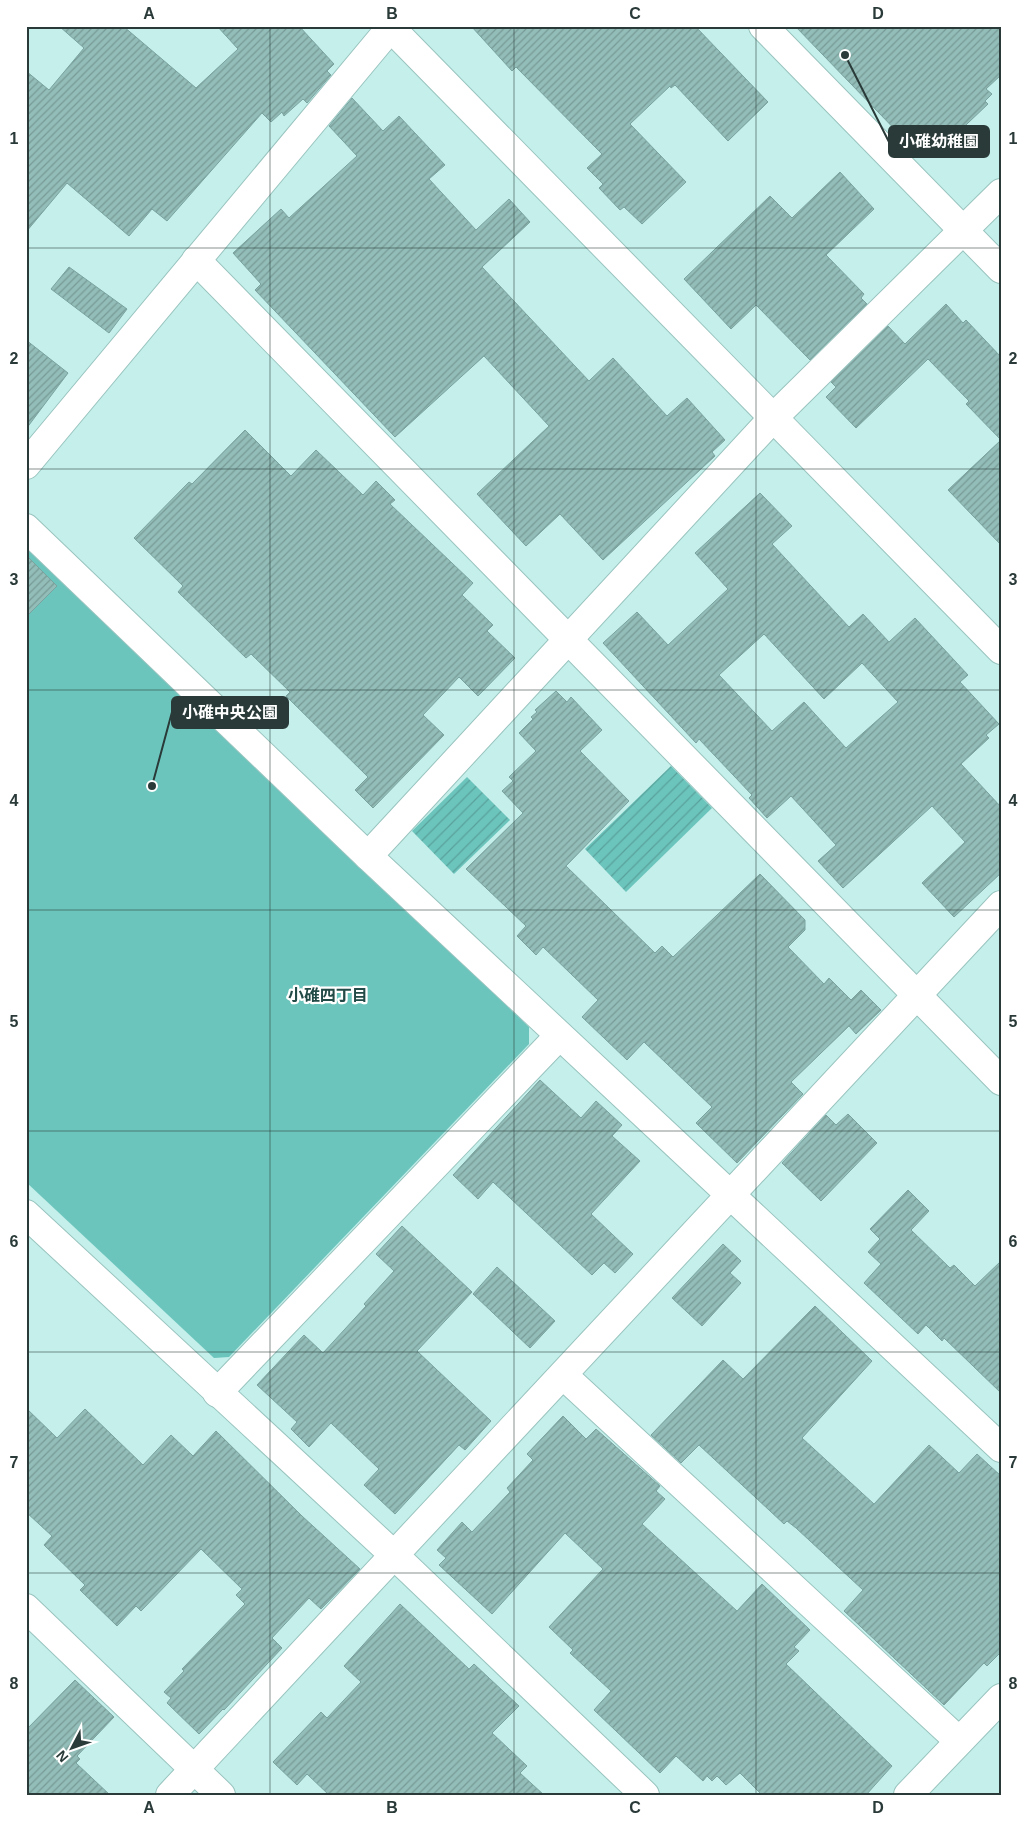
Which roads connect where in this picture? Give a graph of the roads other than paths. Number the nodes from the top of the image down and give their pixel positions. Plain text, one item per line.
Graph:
1 (763, 26) edge
2 (391, 27) edge
3 (1001, 193) edge
4 (963, 230) junction
5 (196, 260) junction
6 (1001, 269) edge
7 (773, 418) junction
8 (26, 465) edge
9 (26, 528) edge
10 (569, 640) junction
11 (1001, 650) edge
12 (368, 856) junction
13 (1001, 905) edge
14 (916, 996) junction
15 (559, 1036) junction
16 (1001, 1081) edge
17 (731, 1196) junction
18 (26, 1214) edge
19 (563, 1375) junction
20 (217, 1393) junction
21 (1001, 1448) edge
22 (394, 1555) junction
23 (26, 1608) edge
24 (1001, 1698) edge
25 (959, 1741) junction
26 (194, 1769) junction
27 (170, 1795) edge
28 (221, 1795) edge
29 (645, 1795) edge
30 (908, 1795) edge

1 - 4 street
2 - 5 street
2 - 7 street
3 - 4 street
4 - 6 street
4 - 7 street
5 - 8 street
5 - 10 street
7 - 10 street
7 - 11 street
9 - 12 street
10 - 12 street
10 - 14 street
12 - 15 street
13 - 14 street
14 - 16 street
14 - 17 street
15 - 17 street
15 - 20 street
17 - 19 street
17 - 21 street
18 - 20 street
19 - 22 street
19 - 25 street
20 - 22 street
22 - 26 street
22 - 29 street
23 - 26 street
24 - 25 street
25 - 30 street
26 - 27 street
26 - 28 street

